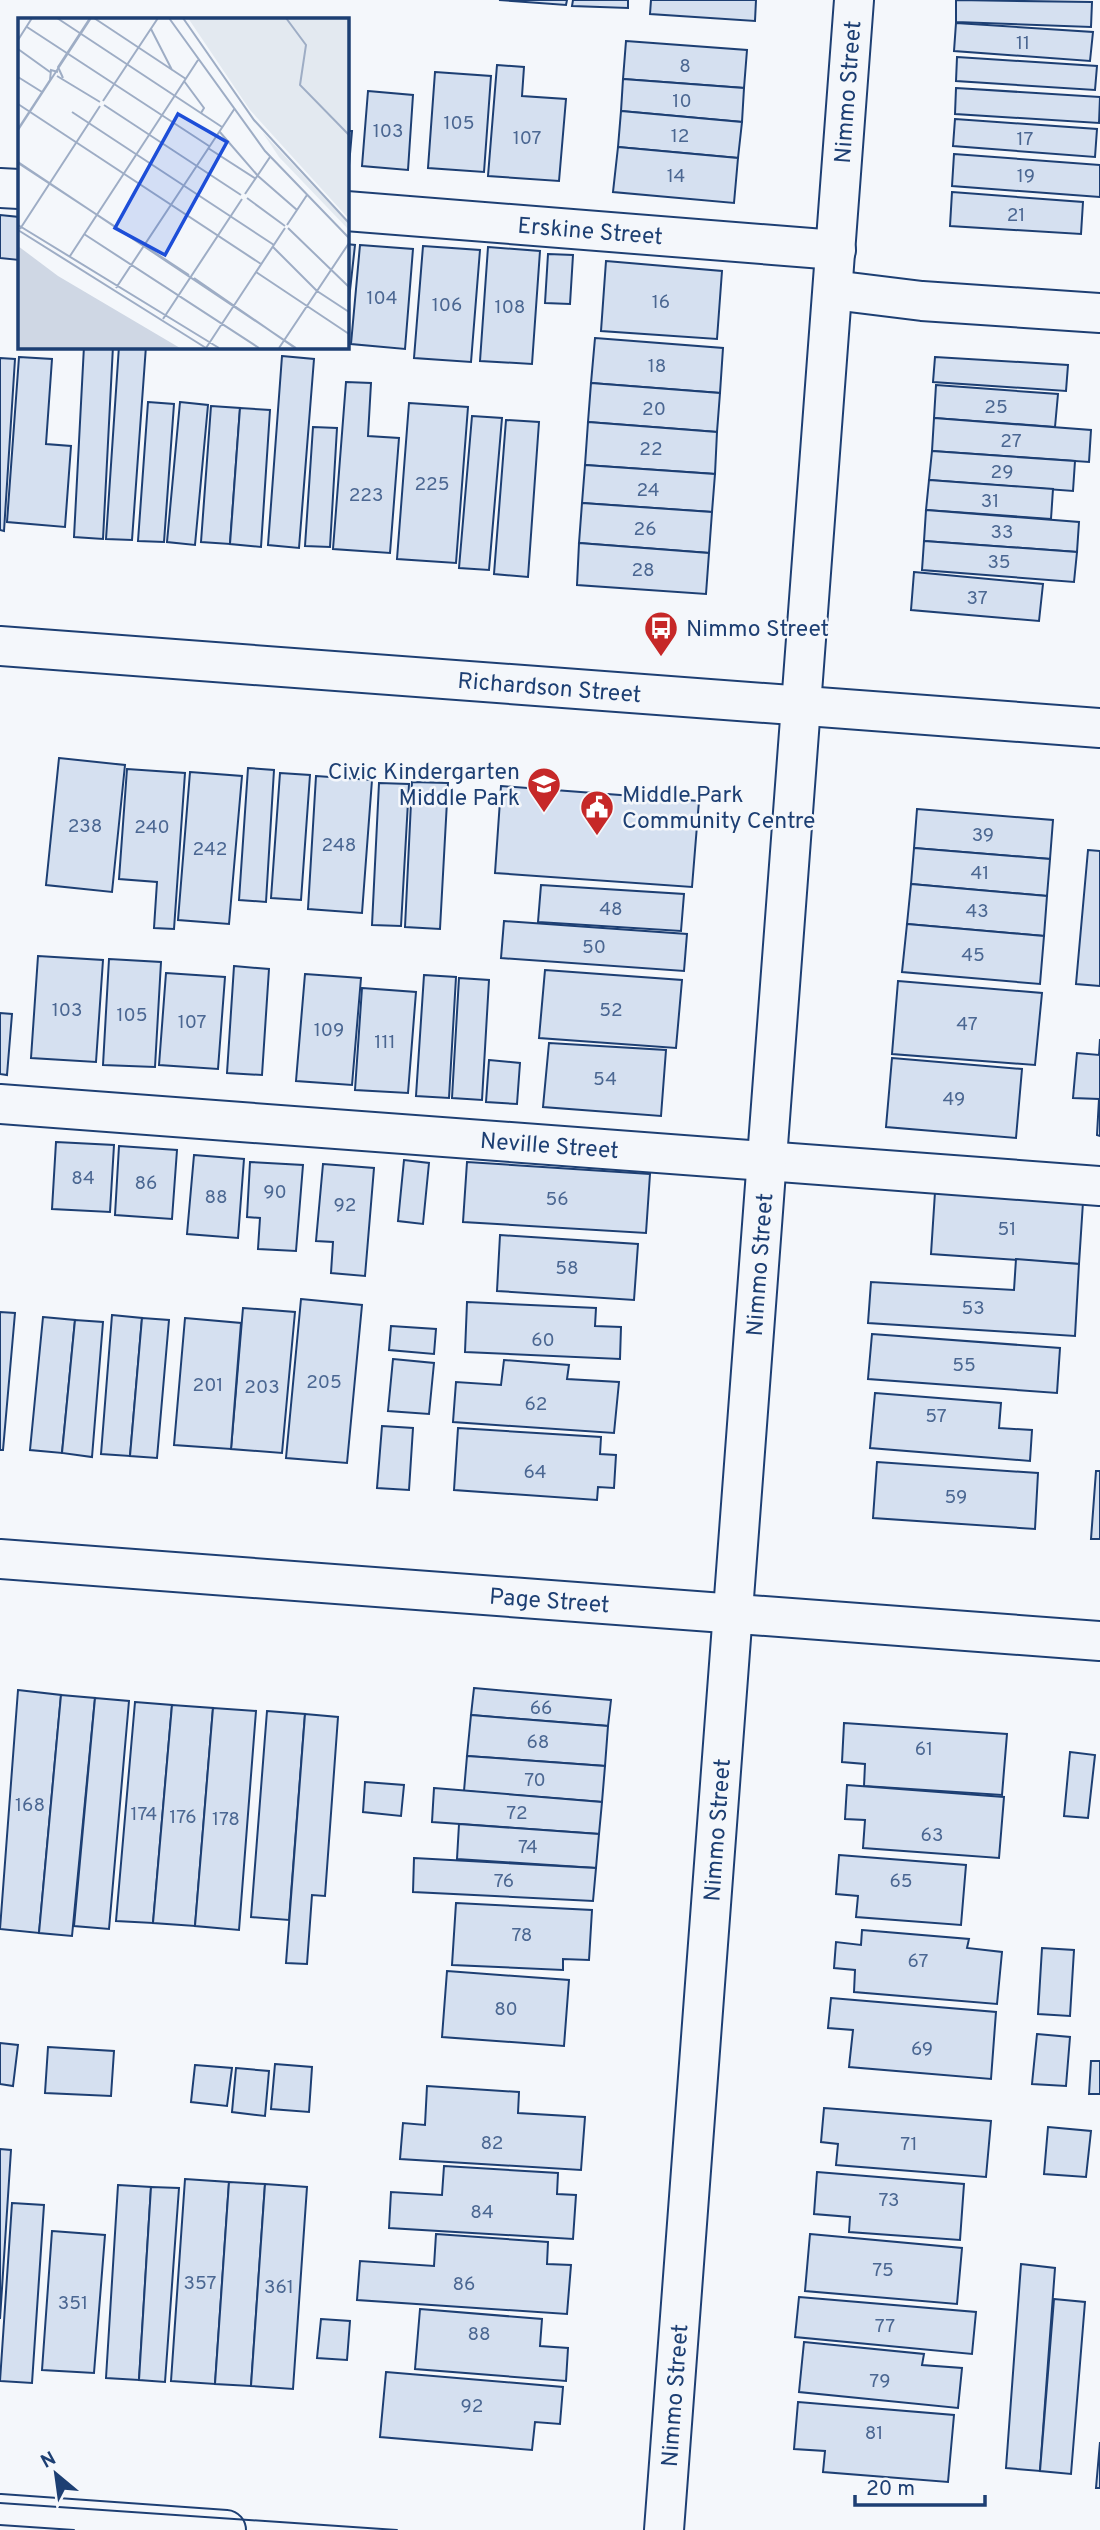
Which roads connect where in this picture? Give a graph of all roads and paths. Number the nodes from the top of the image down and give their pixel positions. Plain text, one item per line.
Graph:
1 (854, 0) edge
2 (0, 188) edge
3 (18, 189) edge
4 (348, 211) edge
5 (836, 250) junction
6 (833, 290) junction
7 (1100, 313) edge
8 (0, 646) edge
9 (800, 708) junction
10 (1100, 728) edge
11 (0, 1104) edge
12 (767, 1161) junction
13 (1100, 1186) edge
14 (0, 1559) edge
15 (733, 1614) junction
16 (1100, 1641) edge
17 (0, 2514) edge
18 (226, 2530) edge
19 (664, 2530) edge

1 - 5 street, Nimmo Street
2 - 3 street
4 - 5 street, Erskine Street
5 - 6 street, Nimmo Street
6 - 7 street
6 - 9 street, Nimmo Street
8 - 9 street, Richardson Street
9 - 10 street, Richardson Street
9 - 12 street, Nimmo Street
11 - 12 street, Neville Street
12 - 13 street, Neville Street
12 - 15 street, Nimmo Street
14 - 15 street, Page Street
15 - 16 street, Page Street
15 - 19 street, Nimmo Street
17 - 18 street

